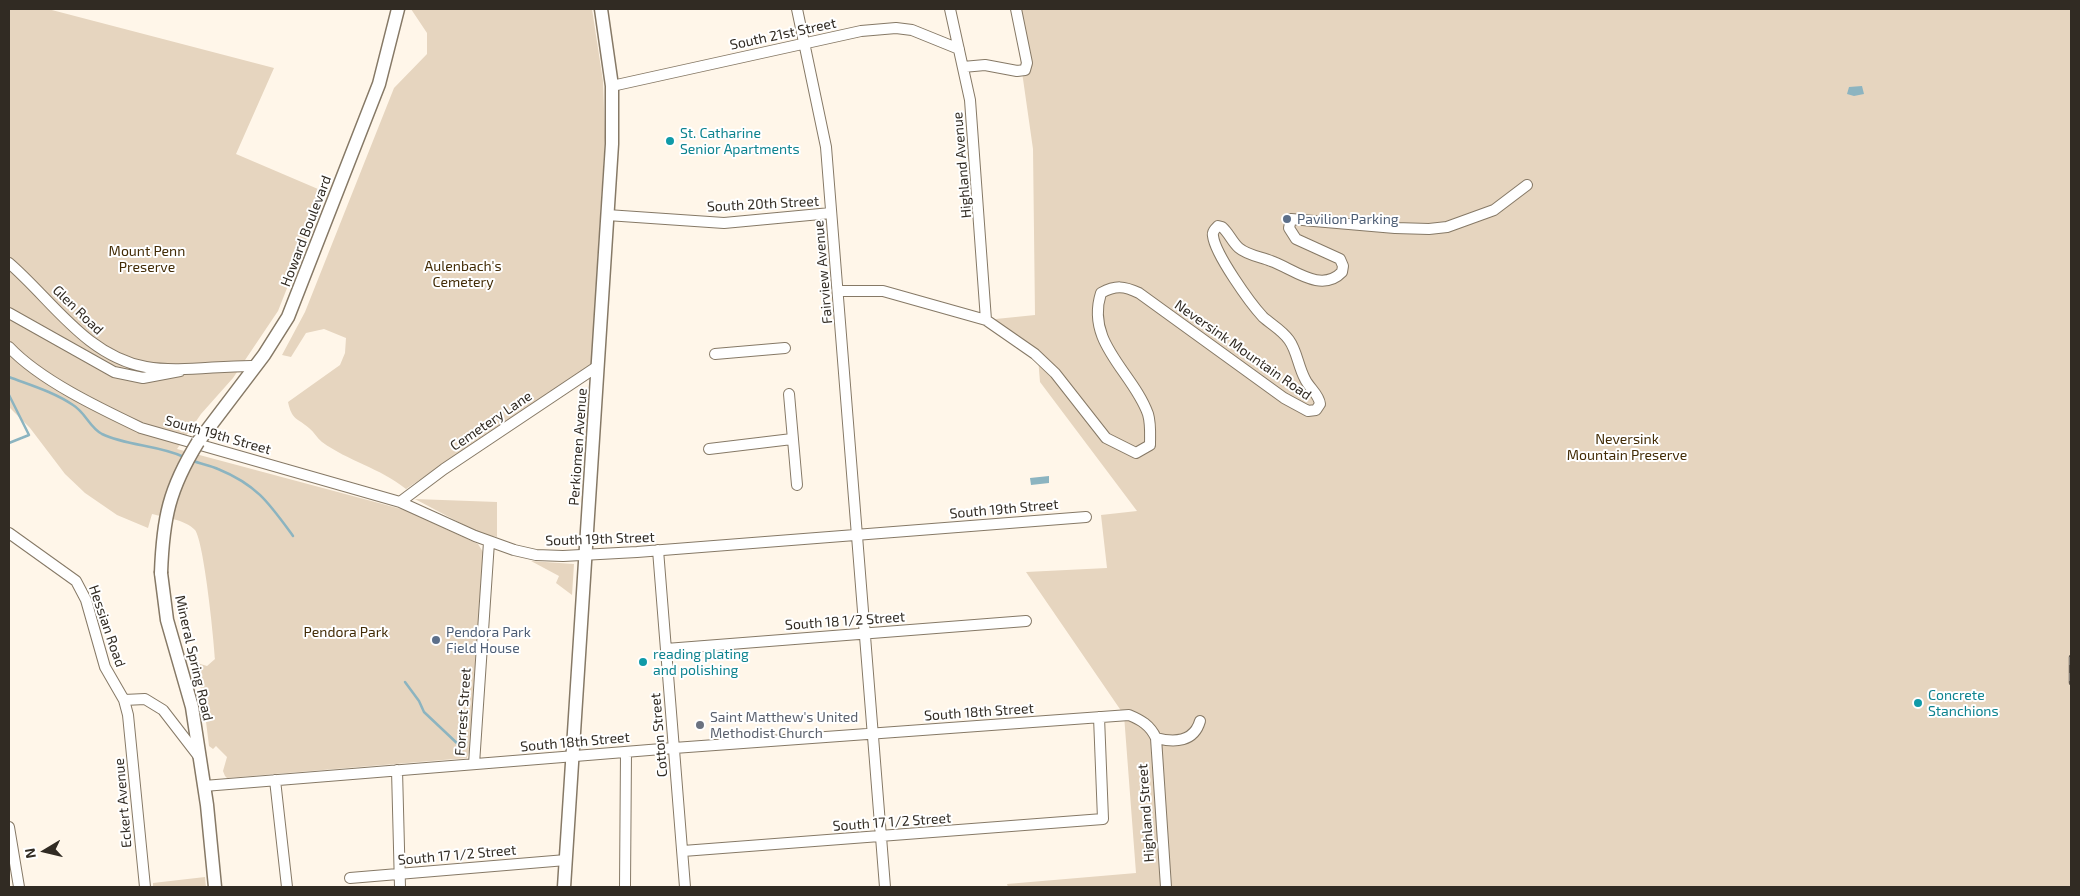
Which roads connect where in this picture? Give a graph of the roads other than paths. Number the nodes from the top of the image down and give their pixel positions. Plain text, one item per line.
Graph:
1 (398, 9) edge
2 (601, 9) edge
3 (797, 9) edge
4 (950, 9) edge
5 (1016, 9) edge
6 (804, 44) junction
7 (959, 49) junction
8 (963, 67) junction
9 (612, 86) junction
10 (1527, 185) dead end
11 (831, 213) junction
12 (607, 215) junction
13 (9, 263) edge
14 (838, 291) junction
15 (9, 313) edge
16 (986, 320) junction
17 (9, 347) edge
18 (785, 348) dead end
19 (716, 354) dead end
20 (256, 366) junction
21 (598, 366) junction
22 (188, 369) junction
23 (789, 394) dead end
24 (792, 439) junction
25 (198, 442) joint
26 (709, 450) dead end
27 (797, 485) dead end
28 (400, 502) junction
29 (1086, 516) dead end
30 (9, 533) edge
31 (858, 535) junction
32 (489, 542) junction
33 (658, 550) junction
34 (586, 555) junction
35 (1026, 621) dead end
36 (865, 634) junction
37 (666, 648) junction
38 (124, 700) junction
39 (128, 715) joint
40 (1099, 717) junction
41 (1200, 721) dead end
42 (873, 733) junction
43 (1154, 734) junction
44 (674, 748) junction
45 (626, 752) junction
46 (573, 756) junction
47 (200, 758) junction
48 (474, 764) junction
49 (397, 770) junction
50 (275, 780) junction
51 (204, 786) junction
52 (9, 828) edge
53 (882, 836) junction
54 (683, 851) junction
55 (566, 860) junction
56 (399, 874) junction
57 (350, 878) dead end
58 (19, 887) edge
59 (145, 887) edge
60 (215, 887) edge
61 (288, 887) edge
62 (400, 887) edge
63 (564, 887) edge
64 (626, 887) edge
65 (685, 887) edge
66 (885, 887) edge
67 (1166, 887) edge

1 - 20 main road, Howard Boulevard
2 - 9 main road, Perkiomen Avenue
3 - 6 street, Fairview Avenue
4 - 7 street, Highland Avenue
5 - 8 street
6 - 7 street, South 21st Street
6 - 9 street, South 21st Street
6 - 11 street, Fairview Avenue
7 - 8 street, Highland Avenue
8 - 16 street, Highland Avenue
9 - 12 main road, Perkiomen Avenue
10 - 16 street, Neversink Mountain Road
11 - 12 street, South 20th Street
11 - 14 street, Fairview Avenue
12 - 21 main road, Perkiomen Avenue
13 - 22 street, Glen Road
14 - 16 street
14 - 31 street, Fairview Avenue
15 - 22 street
17 - 28 street, South 19th Street
18 - 19 street
20 - 22 street, Glen Road
20 - 25 main road, Howard Boulevard
21 - 28 street, Cemetery Lane
21 - 34 main road, Perkiomen Avenue
23 - 24 street
24 - 26 street
24 - 27 street
25 - 47 main road, Mineral Spring Road, bridge
28 - 32 street, South 19th Street
29 - 31 street, South 19th Street
30 - 38 street, Hessian Road
31 - 33 street, South 19th Street
31 - 36 street, Fairview Avenue
32 - 34 street, South 19th Street
32 - 48 street, Forrest Street
33 - 34 street, South 19th Street
33 - 37 street, Cotton Street
34 - 46 main road, Perkiomen Avenue
35 - 36 street, South 18 1/2 Street
36 - 37 street, South 18 1/2 Street
36 - 42 street, Fairview Avenue
37 - 44 street, Cotton Street
38 - 39 street, Hessian Road
38 - 47 street
39 - 59 street, Eckert Avenue
40 - 42 street, South 18th Street
40 - 43 street, South 18th Street
40 - 53 street, South 17 1/2 Street
41 - 43 street
42 - 44 street, South 18th Street
42 - 53 street, Fairview Avenue
43 - 67 street, Highland Street
44 - 45 street, South 18th Street
44 - 54 street, Cotton Street
45 - 46 street, South 18th Street
45 - 64 street
46 - 48 street, South 18th Street
46 - 55 main road, Perkiomen Avenue
47 - 51 main road, Mineral Spring Road
48 - 49 street, South 18th Street
49 - 50 street, South 18th Street
49 - 56 street
50 - 51 street, South 18th Street
50 - 61 street
51 - 60 main road, Mineral Spring Road
52 - 58 street
53 - 54 street, South 17 1/2 Street
53 - 66 street, Fairview Avenue
54 - 65 street, Cotton Street
55 - 56 street, South 17 1/2 Street
55 - 63 main road, Perkiomen Avenue
56 - 57 street, South 17 1/2 Street
56 - 62 street

